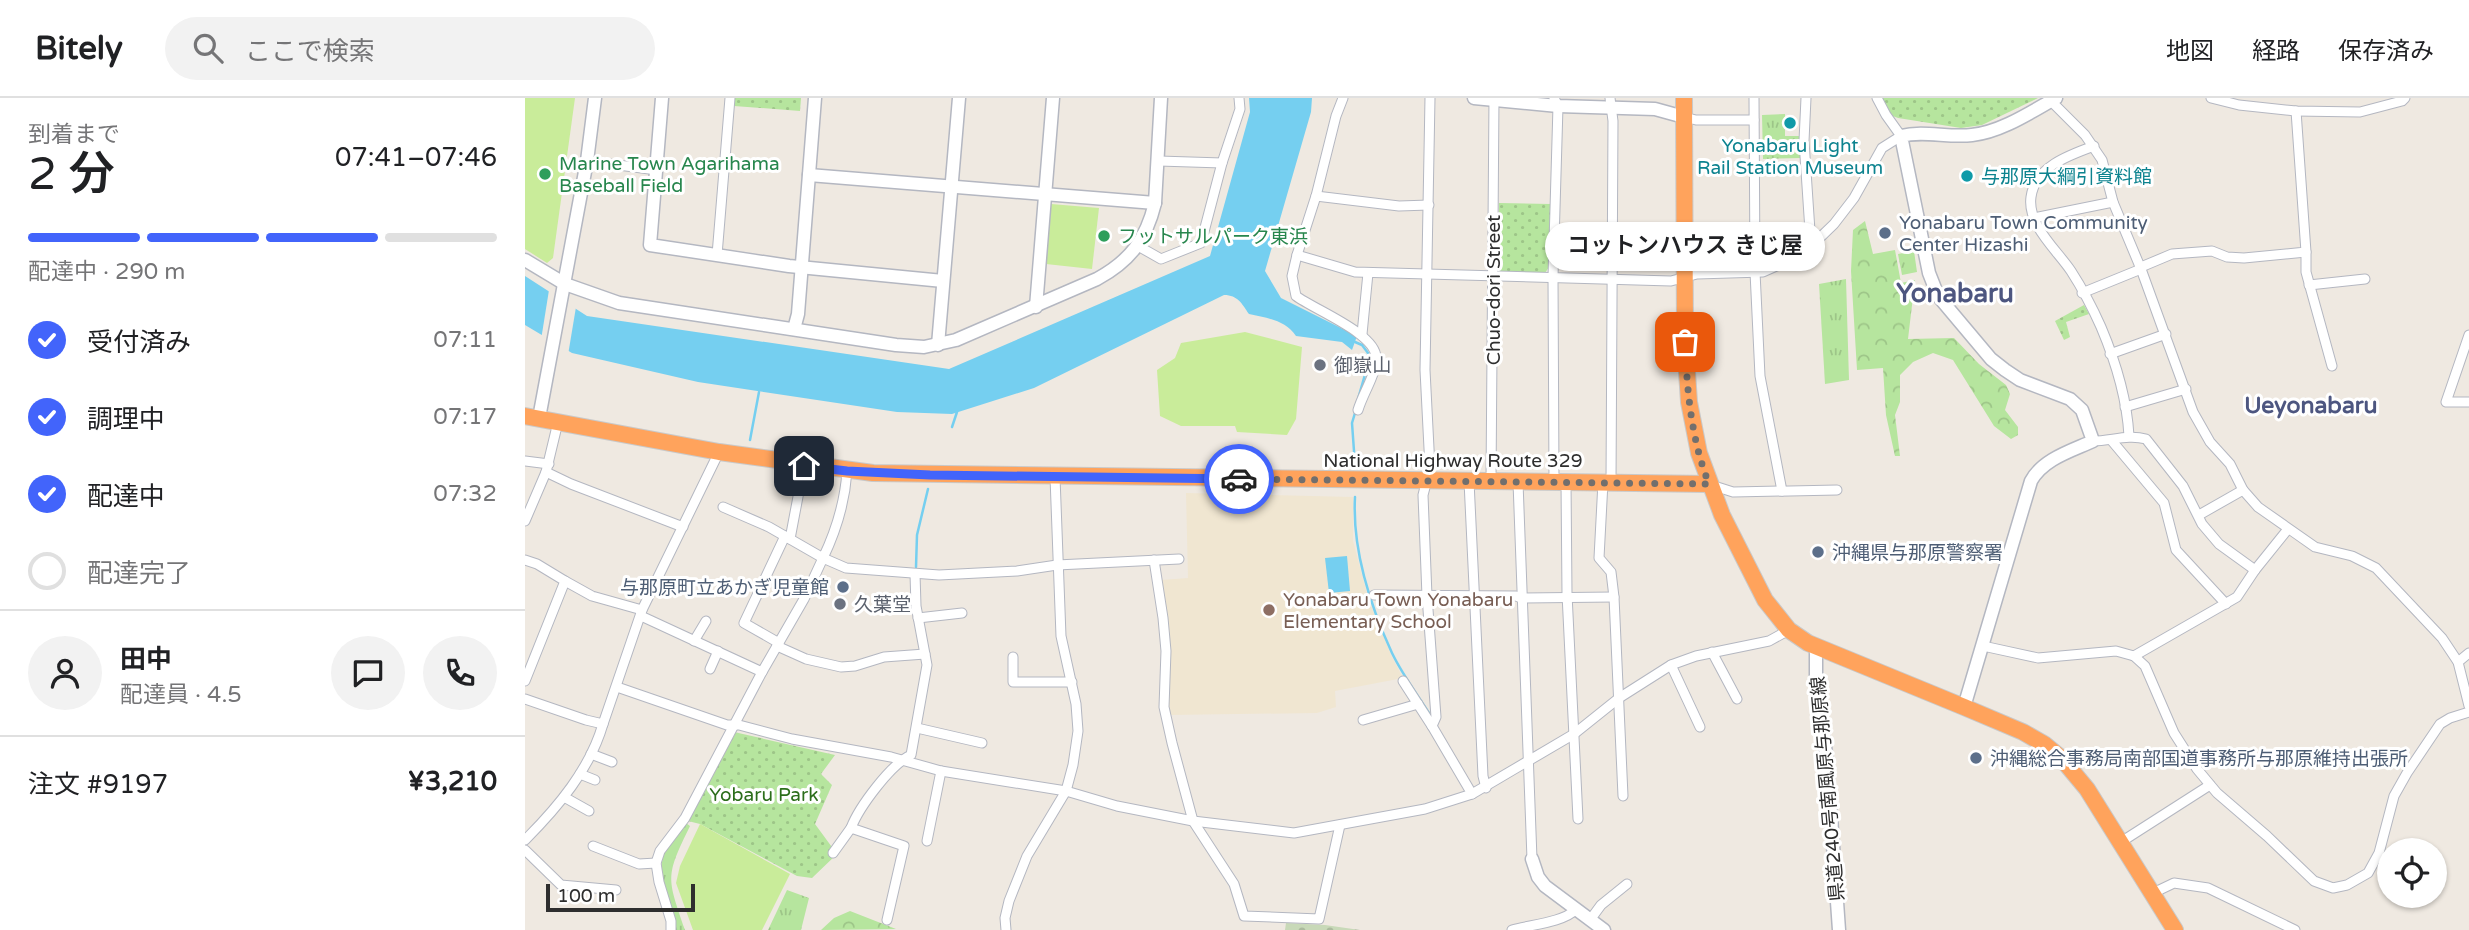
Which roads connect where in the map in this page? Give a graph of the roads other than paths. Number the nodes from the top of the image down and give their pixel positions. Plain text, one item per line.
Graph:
1 (595, 98) edge
2 (662, 98) edge
3 (730, 98) edge
4 (815, 98) edge
5 (958, 98) edge
6 (1053, 98) edge
7 (1161, 98) edge
8 (1239, 98) edge
9 (1343, 98) edge
10 (1430, 98) edge
11 (1474, 98) edge
12 (1685, 98) edge
13 (1753, 98) edge
14 (1806, 98) edge
15 (1877, 98) edge
16 (2211, 98) edge
17 (2405, 98) edge
18 (2054, 99) edge
19 (1494, 100) edge
20 (1556, 102) edge
21 (1611, 103) edge
22 (2297, 111) junction
23 (1684, 117) junction
24 (1754, 120) junction
25 (1901, 136) junction
26 (2094, 146) junction
27 (587, 161) junction
28 (1159, 161) junction
29 (1222, 163) junction
30 (657, 170) junction
31 (809, 175) junction
32 (951, 186) junction
33 (1045, 194) junction
34 (1316, 196) junction
35 (2113, 202) junction
36 (1155, 203) junction
37 (1429, 205) junction
38 (2034, 218) junction
39 (1138, 246) junction
40 (1811, 246) junction
41 (2306, 252) junction
42 (717, 255) junction
43 (1297, 255) junction
44 (525, 260) edge
45 (802, 267) junction
46 (2141, 268) junction
47 (1368, 272) junction
48 (1755, 272) junction
49 (1427, 275) junction
50 (1494, 276) junction
51 (1553, 277) junction
52 (1684, 278) junction
53 (2365, 279) dead end
54 (1612, 280) junction
55 (943, 281) junction
56 (565, 284) junction
57 (2309, 285) junction
58 (2082, 293) junction
59 (1036, 307) junction
60 (794, 329) junction
61 (1362, 334) junction
62 (2166, 334) junction
63 (2469, 335) edge
64 (938, 345) junction
65 (2110, 354) junction
66 (2332, 366) dead end
67 (2186, 389) junction
68 (2469, 402) edge
69 (2125, 407) junction
70 (1358, 410) dead end
71 (532, 417) edge
72 (558, 422) junction
73 (2129, 436) junction
74 (2093, 441) junction
75 (2112, 441) junction
76 (719, 452) junction
77 (525, 461) edge
78 (804, 466) junction
79 (547, 468) junction
80 (847, 471) junction
81 (1055, 477) junction
82 (1427, 481) junction
83 (1469, 481) junction
84 (1491, 481) junction
85 (1518, 482) junction
86 (1560, 482) junction
87 (1607, 482) junction
88 (1709, 484) junction
89 (1837, 490) dead end
90 (2243, 490) junction
91 (1782, 491) junction
92 (723, 507) dead end
93 (2199, 516) junction
94 (525, 521) edge
95 (684, 527) junction
96 (2288, 529) junction
97 (787, 537) junction
98 (823, 558) junction
99 (1179, 559) dead end
100 (525, 560) edge
101 (1154, 560) junction
102 (1057, 565) junction
103 (2255, 570) junction
104 (915, 574) junction
105 (565, 581) junction
106 (1374, 595) dead end
107 (1427, 596) junction
108 (1473, 597) junction
109 (1614, 597) junction
110 (1521, 598) junction
111 (1568, 599) junction
112 (2225, 604) junction
113 (641, 613) junction
114 (962, 613) dead end
115 (918, 618) junction
116 (706, 621) dead end
117 (1789, 630) junction
118 (694, 640) junction
119 (778, 644) junction
120 (1983, 646) junction
121 (1816, 647) junction
122 (718, 651) junction
123 (1712, 652) junction
124 (2469, 653) edge
125 (925, 654) junction
126 (2134, 656) junction
127 (1013, 657) dead end
128 (2458, 662) junction
129 (1671, 665) junction
130 (711, 669) dead end
131 (762, 672) junction
132 (525, 681) edge
133 (1403, 681) dead end
134 (1072, 682) junction
135 (617, 687) junction
136 (1619, 698) junction
137 (525, 699) edge
138 (1737, 699) dead end
139 (1418, 704) junction
140 (1964, 706) junction
141 (2469, 706) edge
142 (2469, 712) edge
143 (1363, 720) dead end
144 (603, 724) junction
145 (734, 726) junction
146 (1432, 726) junction
147 (1700, 727) dead end
148 (917, 728) junction
149 (1574, 734) junction
150 (982, 743) dead end
151 (591, 754) junction
152 (899, 760) junction
153 (612, 762) dead end
154 (1528, 762) junction
155 (941, 771) junction
156 (580, 774) junction
157 (595, 780) dead end
158 (2210, 785) junction
159 (1486, 788) junction
160 (1066, 791) junction
161 (1472, 794) junction
162 (564, 796) junction
163 (1623, 796) dead end
164 (589, 811) dead end
165 (1579, 819) dead end
166 (1193, 821) junction
167 (1340, 825) junction
168 (851, 828) junction
169 (525, 841) edge
170 (927, 841) dead end
171 (2121, 842) junction
172 (593, 846) dead end
173 (525, 850) edge
174 (833, 853) dead end
175 (1532, 859) joint
176 (656, 863) junction
177 (1626, 884) dead end
178 (616, 890) dead end
179 (2153, 893) junction
180 (1575, 910) junction
181 (887, 920) dead end
182 (1557, 920) junction
183 (1590, 920) junction
184 (671, 930) edge
185 (1006, 930) edge
186 (1512, 930) edge
187 (1563, 930) edge
188 (1604, 930) edge
189 (1839, 930) edge
190 (2175, 930) edge
191 (2295, 930) edge

1 - 27 street
2 - 30 street
3 - 42 street
4 - 31 street
5 - 32 street
6 - 33 street
7 - 28 street
8 - 29 street
9 - 34 street
10 - 37 street
11 - 19 street
12 - 23 highway
13 - 24 street
14 - 40 street
15 - 25 street
16 - 22 street
17 - 22 street
18 - 25 street
18 - 26 street
19 - 20 street
19 - 50 street, Chuo-dori Street
20 - 21 street
20 - 51 street
21 - 23 street
21 - 54 street
22 - 41 street
23 - 24 street
23 - 52 highway
24 - 48 street
25 - 40 street
25 - 74 street
26 - 35 street
26 - 38 street
27 - 30 street
27 - 56 street
28 - 29 street
28 - 36 street
29 - 39 street
30 - 42 street
31 - 32 street
31 - 45 street
32 - 33 street
32 - 55 street
33 - 36 street
33 - 59 street
34 - 37 street
34 - 43 street
35 - 38 street
35 - 46 street
36 - 39 street
37 - 49 street
38 - 58 street
39 - 59 street
40 - 48 street
41 - 46 street
41 - 57 street
42 - 45 street
43 - 47 street
43 - 61 street
44 - 56 street
45 - 55 street
45 - 60 street
46 - 58 street
46 - 62 street
47 - 49 street
47 - 61 street
48 - 52 street
48 - 91 street
49 - 50 street
49 - 82 street
50 - 51 street
50 - 84 street, Chuo-dori Street
51 - 54 street
51 - 86 street
52 - 54 street
52 - 88 highway
53 - 57 street
54 - 87 street
55 - 64 street
56 - 60 street
56 - 71 street
57 - 66 street
58 - 65 street
59 - 64 street
60 - 64 street
61 - 70 street
62 - 65 street
62 - 67 street
63 - 68 street
65 - 69 street
67 - 69 street
67 - 90 street
69 - 73 street
71 - 72 highway, National Highway Route 329
72 - 76 highway, National Highway Route 329
72 - 79 street
73 - 75 street
73 - 93 street
74 - 75 street
74 - 120 street
75 - 112 street
76 - 78 highway, National Highway Route 329
76 - 95 street
77 - 79 street
78 - 80 highway, National Highway Route 329
78 - 97 street
79 - 94 street
79 - 95 street
80 - 81 highway, National Highway Route 329
80 - 98 street
81 - 82 highway, National Highway Route 329
81 - 102 street
82 - 83 highway, National Highway Route 329
82 - 107 street
83 - 84 highway, National Highway Route 329
83 - 108 street
84 - 85 highway, National Highway Route 329
85 - 86 highway, National Highway Route 329
85 - 110 street
86 - 87 highway, National Highway Route 329
86 - 111 street
87 - 88 highway, National Highway Route 329
87 - 109 street
88 - 91 street
88 - 117 highway
89 - 91 street
90 - 93 street
90 - 96 street
92 - 97 street
93 - 103 street
95 - 113 street
96 - 103 street
96 - 128 street
97 - 98 street
97 - 119 street
98 - 104 street
98 - 119 street
99 - 101 street
100 - 105 street
101 - 102 street
101 - 166 street
102 - 104 street
102 - 134 street
103 - 112 street
104 - 115 street
105 - 113 street
105 - 132 street
106 - 107 street
107 - 108 street
107 - 146 street
108 - 110 street
108 - 159 street
109 - 111 street
109 - 136 street
110 - 111 street
110 - 154 street
111 - 149 street
112 - 126 street
113 - 118 street
113 - 135 street
114 - 115 street
115 - 125 street
116 - 118 street
117 - 121 highway
117 - 123 street
118 - 122 street
119 - 125 street
119 - 131 street
120 - 126 street
120 - 140 street
121 - 140 highway
121 - 189 street, 県道240号南風原与那原線
122 - 130 street
122 - 131 street
123 - 129 street
123 - 138 street
124 - 128 street
125 - 148 street
126 - 158 street
127 - 134 street
128 - 141 street
129 - 136 street
129 - 147 street
131 - 145 street
133 - 139 street
134 - 160 street
135 - 144 street
135 - 145 street
136 - 149 street
136 - 163 street
137 - 144 street
139 - 143 street
139 - 146 street
140 - 171 highway
142 - 158 street
144 - 151 street
145 - 152 street
145 - 176 street
146 - 161 street
148 - 150 street
148 - 152 street
149 - 154 street
149 - 165 street
151 - 153 street
151 - 156 street
152 - 155 street
152 - 168 street
154 - 159 street
154 - 175 street
155 - 160 street
155 - 170 street
156 - 157 street
156 - 162 street
158 - 171 street
159 - 161 street
160 - 166 street
160 - 185 street
161 - 167 street
162 - 164 street
162 - 169 street
166 - 167 street
166 - 167 street
168 - 174 street
168 - 181 street
171 - 179 highway
172 - 176 street
173 - 178 street
175 - 180 street
176 - 184 street
177 - 183 street
179 - 190 highway
179 - 191 street
180 - 182 street
180 - 183 street
182 - 186 street
182 - 187 street
183 - 188 street

